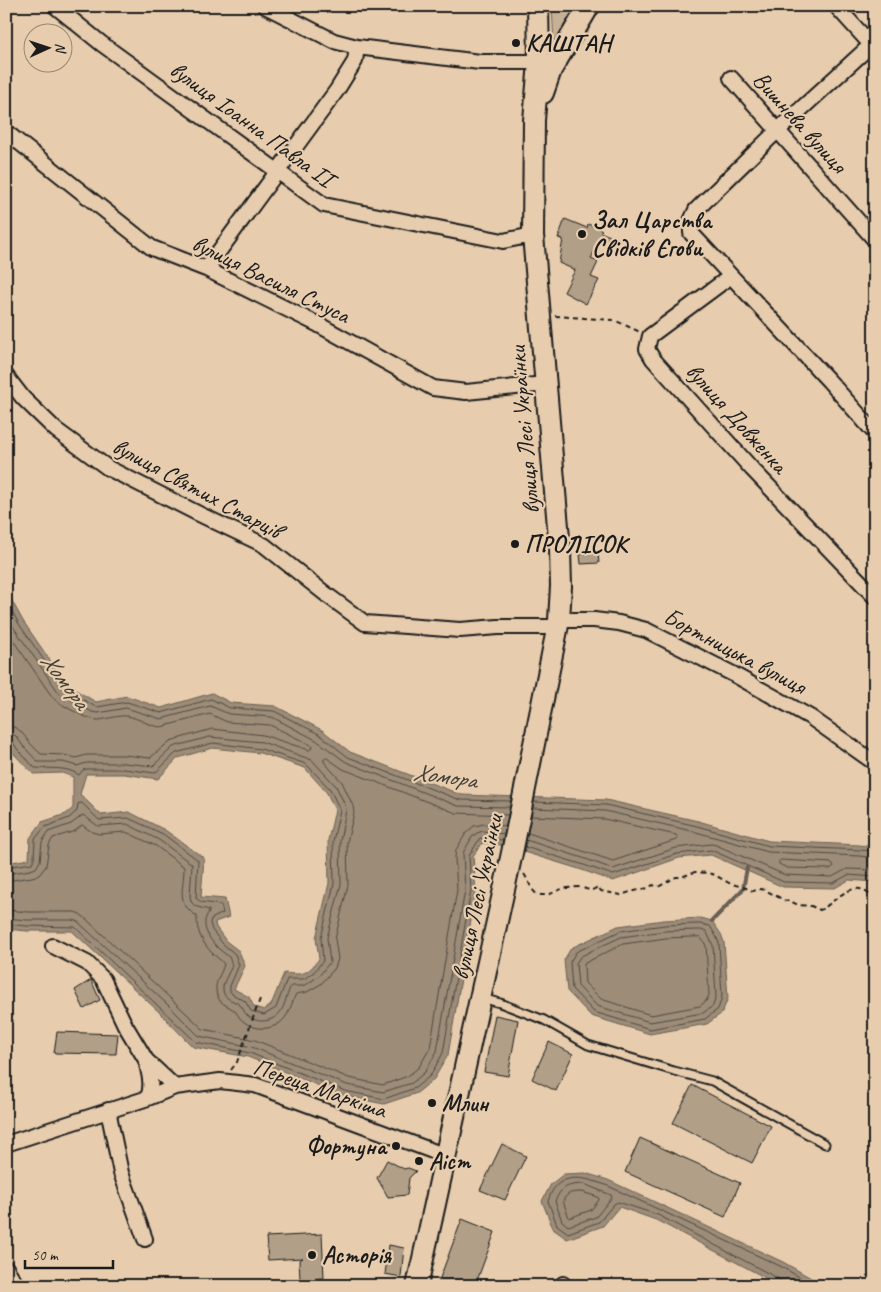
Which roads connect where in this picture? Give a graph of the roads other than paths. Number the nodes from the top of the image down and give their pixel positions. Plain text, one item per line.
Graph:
1 (55, 6) edge
2 (264, 6) edge
3 (538, 6) edge
4 (589, 6) edge
5 (836, 6) edge
6 (357, 47) junction
7 (873, 47) edge
8 (372, 49) junction
9 (355, 61) junction
10 (539, 62) junction
11 (731, 78) dead end
12 (534, 120) junction
13 (778, 131) junction
14 (6, 132) edge
15 (278, 172) junction
16 (533, 235) junction
17 (875, 240) edge
18 (206, 269) junction
19 (731, 276) junction
20 (6, 376) edge
21 (545, 384) junction
22 (875, 433) edge
23 (875, 598) edge
24 (558, 624) junction
25 (875, 763) edge
26 (54, 946) dead end
27 (480, 998) junction
28 (146, 1060) junction
29 (175, 1088) junction
30 (148, 1098) junction
31 (108, 1110) junction
32 (6, 1144) edge
33 (825, 1144) dead end
34 (446, 1156) junction
35 (145, 1239) dead end
36 (6, 1268) edge
37 (17, 1286) edge
38 (418, 1286) edge

1 - 15 street, вулиця Іоанна Павла II
2 - 6 street
3 - 10 main road, вулиця Лесі Українки
4 - 12 main road
5 - 7 street
6 - 8 street
6 - 9 street
7 - 13 street
8 - 9 street
8 - 10 street
9 - 15 street
10 - 12 main road, вулиця Лесі Українки
11 - 13 street, Вишнева вулиця
12 - 16 main road, вулиця Лесі Українки
13 - 17 street, Вишнева вулиця
13 - 19 street
14 - 18 street, вулиця Василя Стуса
15 - 16 street, вулиця Іоанна Павла II
15 - 18 street
16 - 21 main road, вулиця Лесі Українки
18 - 21 street, вулиця Василя Стуса
19 - 22 street
19 - 23 street, вулиця Довженка
20 - 24 street, вулиця Святих Старців
21 - 24 main road, вулиця Лесі Українки
24 - 25 street, Бортницька вулиця
24 - 27 main road, вулиця Лесі Українки
26 - 28 street
27 - 33 lane
27 - 34 main road, вулиця Лесі Українки
28 - 29 street
28 - 30 street
29 - 30 street, Переца Маркіша
29 - 34 street, Переца Маркіша
30 - 31 street, Переца Маркіша
31 - 32 street, Переца Маркіша
31 - 35 street
34 - 38 main road, вулиця Лесі Українки
36 - 37 street

